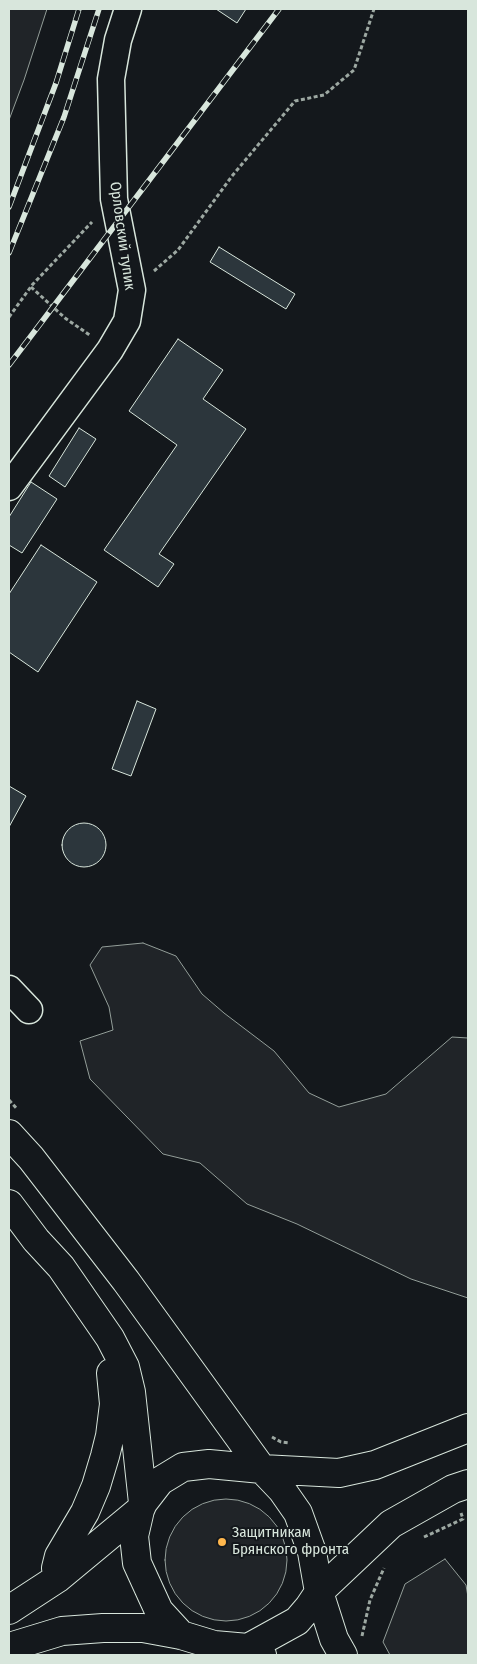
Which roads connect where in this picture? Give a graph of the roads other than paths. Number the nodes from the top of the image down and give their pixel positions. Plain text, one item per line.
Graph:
1 (128, 9) edge
2 (9, 487) edge
3 (9, 989) edge
4 (29, 1010) dead end
5 (9, 1134) edge
6 (9, 1204) edge
7 (60, 1267) junction
8 (468, 1428) edge
9 (262, 1469) junction
10 (460, 1487) edge
11 (142, 1506) junction
12 (58, 1578) junction
13 (320, 1592) junction
14 (9, 1610) edge
15 (181, 1635) junction
16 (9, 1649) edge
17 (353, 1649) edge
18 (255, 1652) edge

1 - 2 street, Орловский тупик
3 - 4 street
5 - 9 main road
6 - 7 main road
7 - 11 main road
7 - 12 main road
8 - 9 main road
9 - 11 main road
9 - 13 main road
10 - 13 main road
11 - 12 main road
11 - 15 main road
12 - 14 main road
13 - 17 main road
13 - 18 main road
15 - 16 main road
15 - 18 main road

